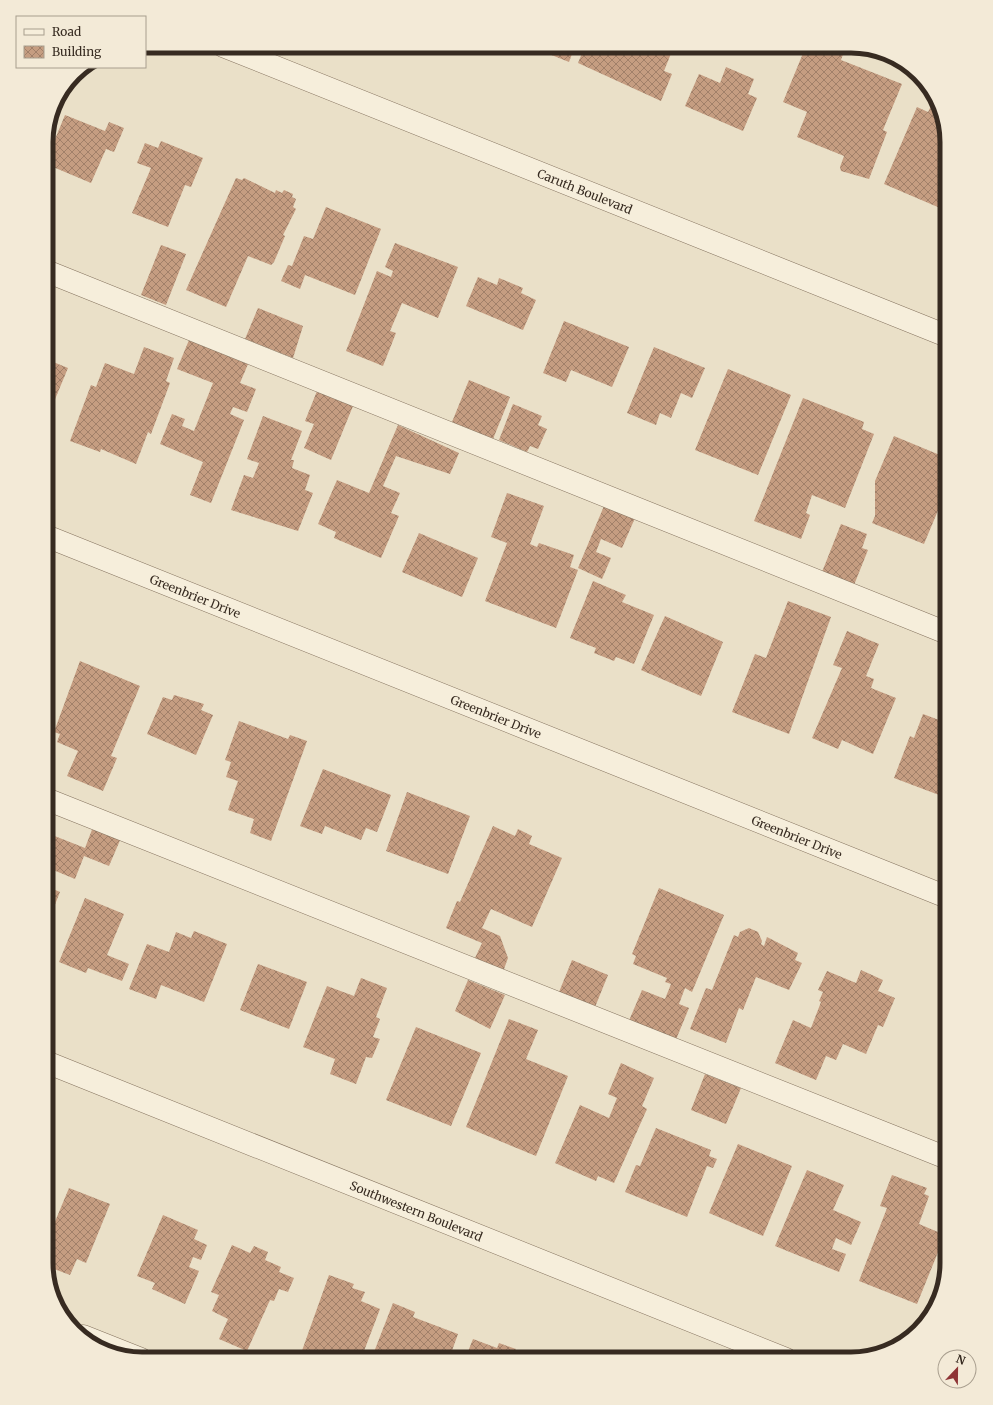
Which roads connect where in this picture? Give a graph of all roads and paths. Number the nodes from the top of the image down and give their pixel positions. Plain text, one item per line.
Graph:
1 (240, 53) edge
2 (53, 274) edge
3 (940, 333) edge
4 (53, 539) edge
5 (940, 630) edge
6 (53, 802) edge
7 (940, 894) edge
8 (53, 1065) edge
9 (940, 1155) edge
10 (769, 1352) edge

1 - 3 street, Caruth Boulevard
2 - 5 street
4 - 7 street, Greenbrier Drive
6 - 9 street
8 - 10 street, Southwestern Boulevard

